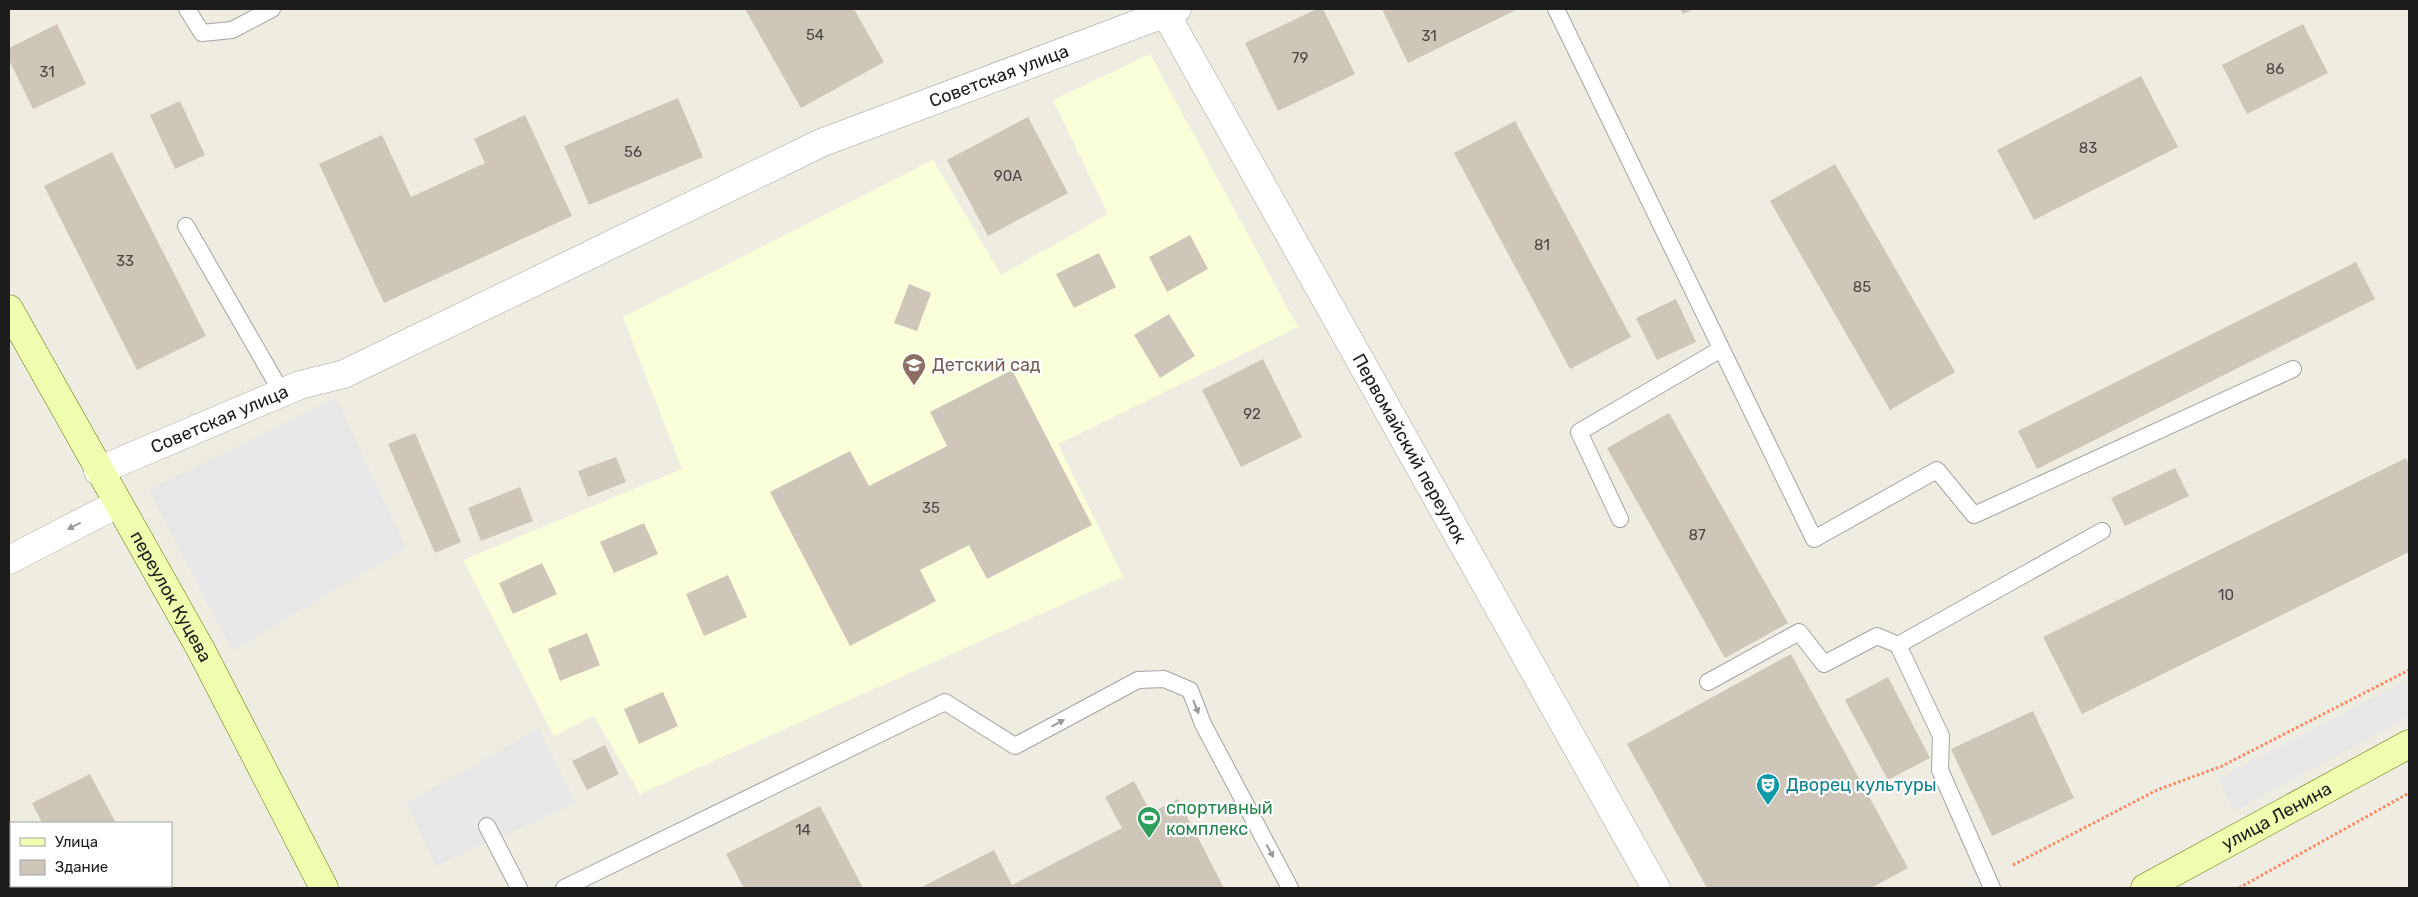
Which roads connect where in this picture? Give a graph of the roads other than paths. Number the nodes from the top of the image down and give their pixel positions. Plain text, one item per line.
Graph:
1 (187, 9) edge
2 (272, 9) edge
3 (1556, 9) edge
4 (1169, 11) edge
5 (186, 226) dead end
6 (9, 309) edge
7 (1721, 350) junction
8 (2293, 369) dead end
9 (282, 393) junction
10 (98, 471) junction
11 (117, 504) junction
12 (1620, 519) dead end
13 (2102, 531) dead end
14 (9, 560) edge
15 (1898, 645) junction
16 (1708, 682) dead end
17 (2409, 744) edge
18 (488, 826) dead end
19 (1990, 884) edge
20 (324, 888) edge
21 (519, 888) edge
22 (564, 888) edge
23 (1290, 888) edge
24 (1656, 888) edge
25 (2145, 888) edge

1 - 2 lane
3 - 7 lane
4 - 9 street, Советская улица
4 - 24 street, Первомайский переулок
5 - 9 lane
6 - 10 street, переулок Куцева
7 - 8 lane
7 - 12 lane
9 - 10 street, Советская улица
10 - 11 street, переулок Куцева
11 -> 14 street
11 - 20 street, переулок Куцева
13 - 15 lane
15 - 16 lane
15 - 19 lane
17 - 25 street, улица Ленина
18 - 21 lane
22 -> 23 lane

